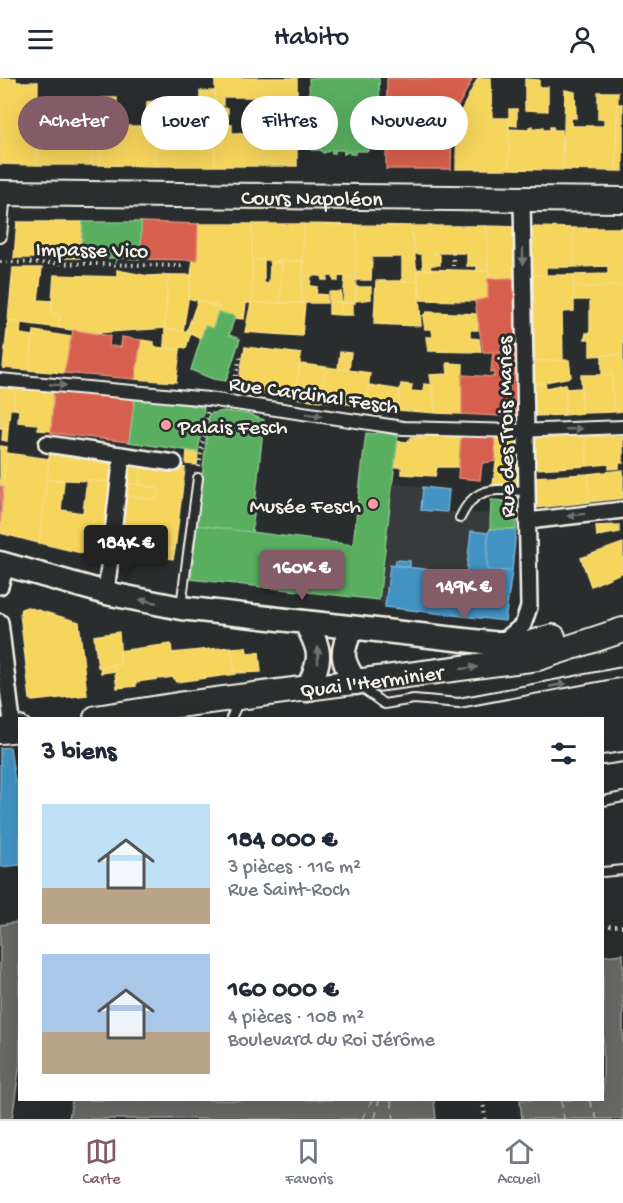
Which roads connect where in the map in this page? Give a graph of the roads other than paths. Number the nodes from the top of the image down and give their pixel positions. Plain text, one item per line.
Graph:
1 (2, 193) edge
2 (522, 198) junction
3 (623, 200) edge
4 (0, 236) edge
5 (0, 380) edge
6 (623, 427) edge
7 (526, 430) junction
8 (47, 444) dead end
9 (122, 455) junction
10 (174, 463) dead end
11 (198, 478) road end
12 (527, 491) junction
13 (623, 510) edge
14 (460, 518) dead end
15 (528, 521) junction
16 (3, 564) edge
17 (0, 586) edge
18 (106, 592) junction
19 (181, 608) junction
20 (623, 612) edge
21 (0, 622) edge
22 (305, 622) junction
23 (352, 628) junction
24 (623, 630) edge
25 (500, 644) junction
26 (623, 672) edge
27 (356, 683) junction
28 (307, 690) junction
29 (235, 709) edge
30 (111, 717) edge
31 (11, 730) edge
32 (623, 756) edge
33 (604, 760) edge
34 (623, 797) edge
35 (604, 801) edge
36 (623, 870) edge
37 (604, 872) edge

1 - 2 main road, Cours Napoléon
1 - 4 street
2 - 3 main road, Cours Napoléon
2 -> 7 street, Rue des Trois Maries
5 -> 7 street, Rue Cardinal Fesch
7 -> 6 street, Rue Cardinal Fesch
7 - 12 street, Rue des Trois Maries
8 - 9 street
9 - 10 street
9 - 18 street
11 - 19 lane
12 - 14 lane
12 - 15 street, Rue des Trois Maries
13 -> 15 street
15 - 25 street, Rue des Trois Maries
16 - 17 street
16 - 18 main road
19 -> 18 main road
19 - 22 main road
20 - 25 main road
21 - 31 street
22 - 23 main road
28 -> 22 main road
23 - 25 main road
23 - 27 main road
27 -> 24 main road, Quai l'Herminier
27 -> 26 lane
27 - 28 main road, Quai l'Herminier
28 - 29 main road, Quai l'Herminier
29 - 30 main road, Quai l'Herminier
32 - 33 lane
34 - 35 lane
36 - 37 lane

